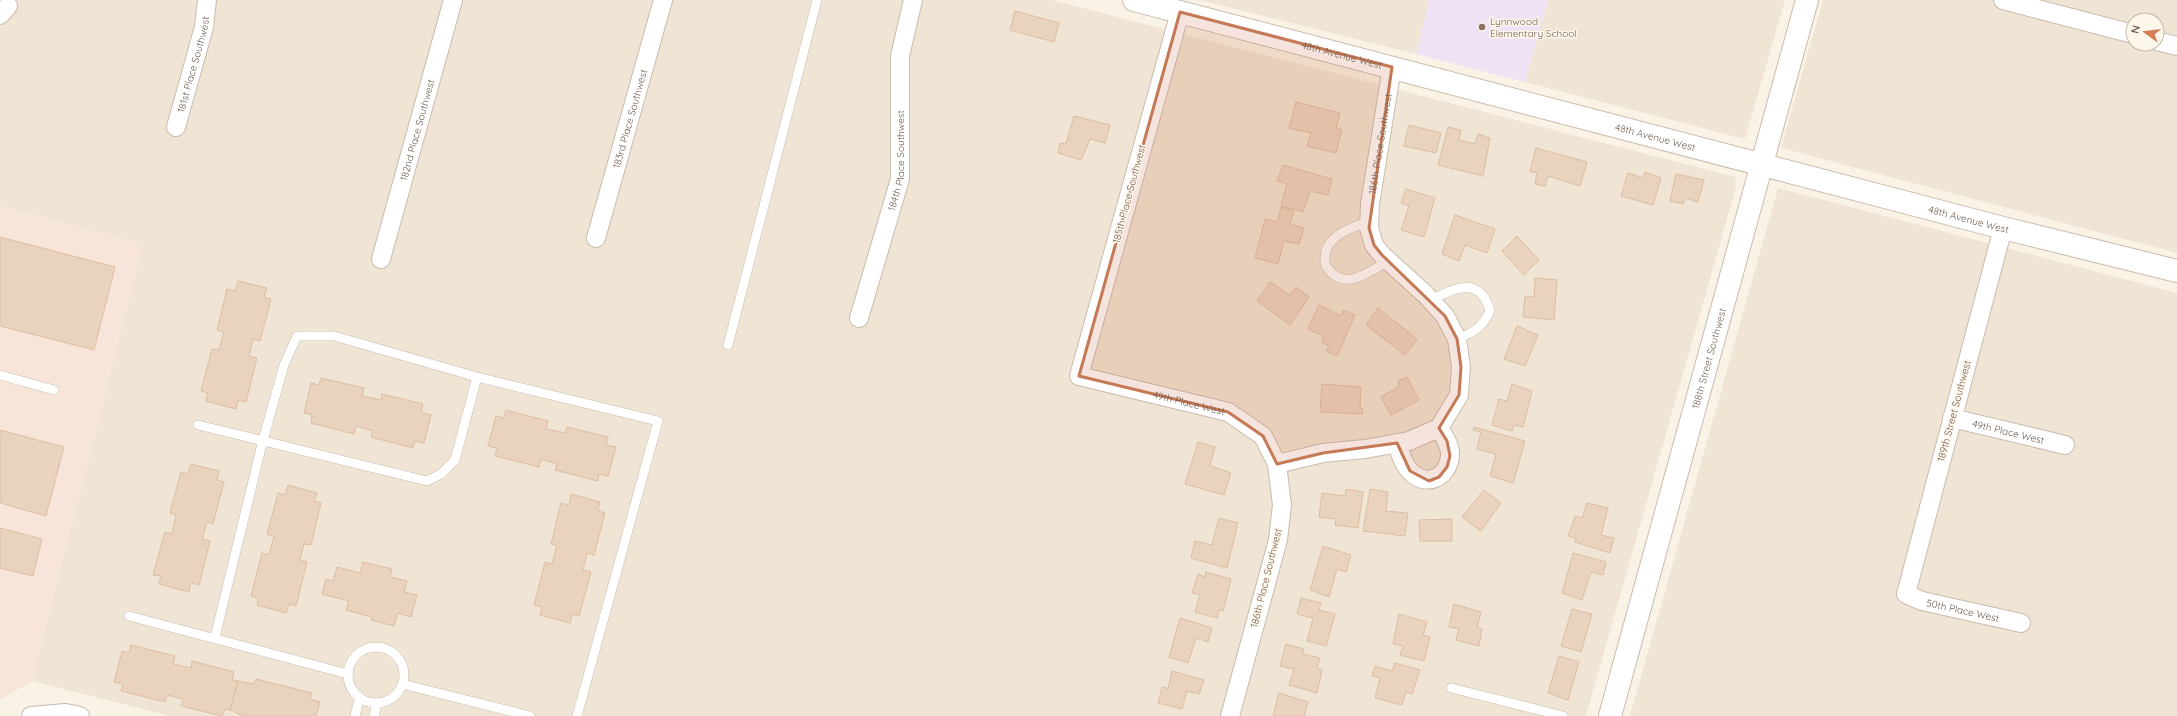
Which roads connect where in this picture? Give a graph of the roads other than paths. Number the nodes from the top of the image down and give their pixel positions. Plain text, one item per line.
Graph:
1 (207, 0) edge
2 (453, 0) edge
3 (663, 0) edge
4 (817, 0) edge
5 (914, 0) edge
6 (1134, 0) edge
7 (1807, 0) edge
8 (2003, 0) edge
9 (1180, 12) junction
10 (2125, 32) edge
11 (2165, 43) edge
12 (2177, 46) edge
13 (1392, 67) junction
14 (176, 127) dead end
15 (1761, 165) junction
16 (1370, 221) junction
17 (2003, 228) junction
18 (596, 238) dead end
19 (381, 259) dead end
20 (1389, 261) junction
21 (2177, 271) edge
22 (1430, 300) junction
23 (859, 318) dead end
24 (1457, 339) junction
25 (728, 345) dead end
26 (0, 375) edge
27 (1079, 376) joint
28 (477, 377) junction
29 (54, 390) dead end
30 (1952, 418) junction
31 (198, 425) dead end
32 (1439, 428) junction
33 (263, 440) junction
34 (1397, 443) junction
35 (2065, 445) dead end
36 (1277, 464) junction
37 (1906, 594) joint
38 (129, 616) dead end
39 (2021, 624) dead end
40 (215, 637) junction
41 (348, 674) junction
42 (402, 684) junction
43 (1451, 688) dead end
44 (360, 697) junction
45 (377, 702) junction
46 (31, 716) edge
47 (80, 716) edge
48 (355, 716) edge
49 (374, 716) edge
50 (530, 716) edge
51 (577, 716) edge
52 (1230, 716) edge
53 (1562, 716) edge
54 (1610, 716) edge

1 - 14 street, 181st Place Southwest
2 - 19 street, 182nd Place Southwest
3 - 18 street, 183rd Place Southwest
4 - 25 lane
5 - 23 street, 184th Place Southwest
6 - 9 street, 48th Avenue West
7 - 15 street, 188th Street Southwest
8 - 10 street
9 - 13 street, 48th Avenue West
9 - 27 street, 185th Place Southwest
11 - 12 street
13 - 15 street, 48th Avenue West
13 - 16 street, 186th Place Southwest
15 - 17 street, 48th Avenue West
15 - 54 street, 188th Street Southwest
16 - 20 street, 186th Place Southwest
16 - 20 lane
17 - 21 street, 48th Avenue West
17 - 30 street, 189th Street Southwest
20 - 22 street, 186th Place Southwest
22 - 24 street, 186th Place Southwest
22 - 24 lane
24 - 32 street, 186th Place Southwest
26 - 29 lane
27 - 36 street, 49th Place West
28 - 33 lane
28 - 33 lane
28 - 51 lane
30 - 35 street, 49th Place West
30 - 37 street, 189th Street Southwest
31 - 33 lane
32 - 34 street
32 - 34 street
33 - 40 lane
34 - 36 street
36 - 52 street, 186th Place Southwest
37 - 39 street, 50th Place West
38 - 40 lane
40 - 41 lane
41 - 42 lane
41 - 44 lane
42 - 45 lane
42 - 50 lane
43 - 53 lane
44 - 45 lane
44 - 48 lane
45 - 49 lane
46 - 47 street

